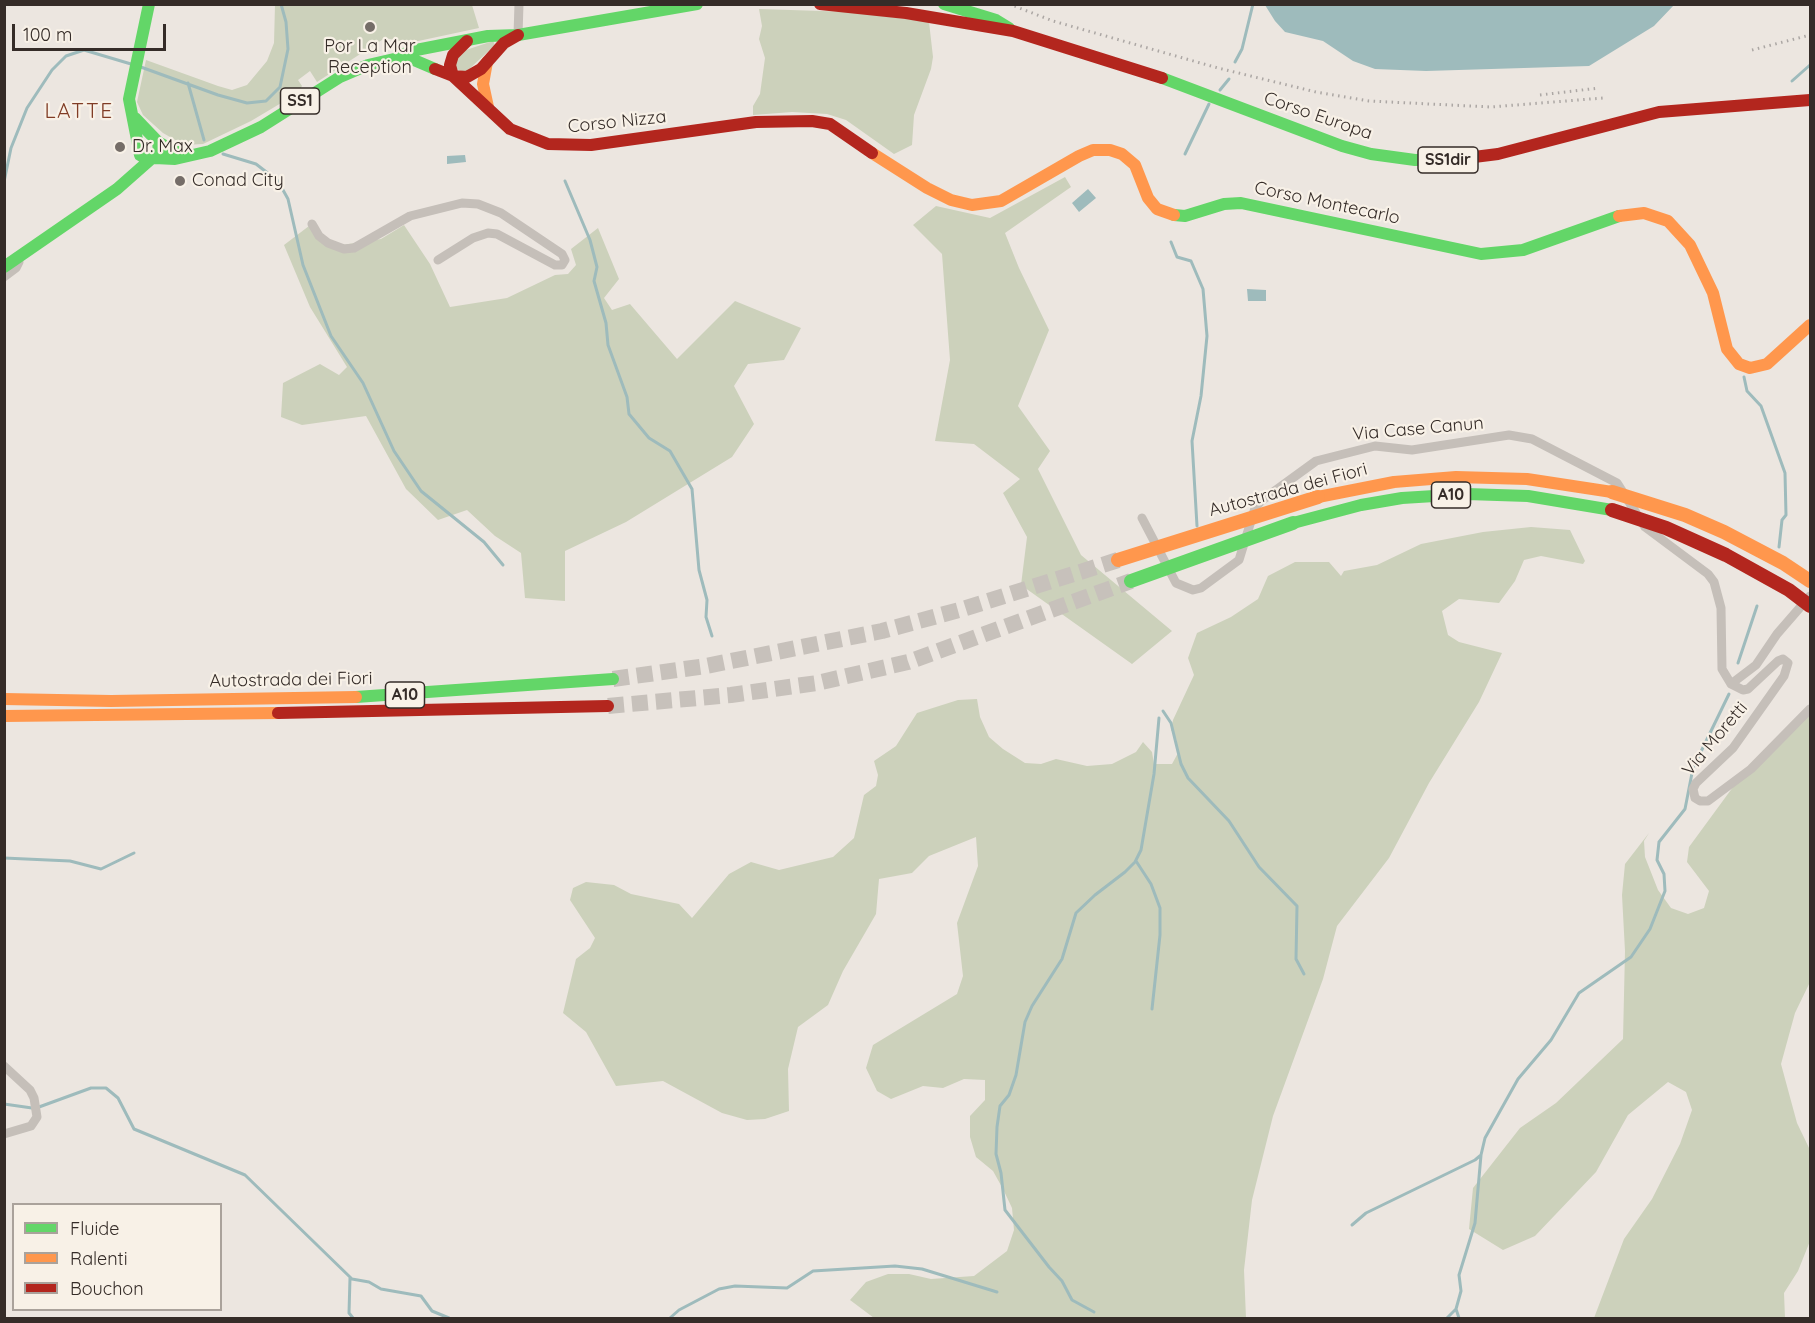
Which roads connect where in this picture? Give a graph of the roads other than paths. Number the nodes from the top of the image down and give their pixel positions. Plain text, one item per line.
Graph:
1 (149, 4) edge
2 (519, 4) edge
3 (697, 4) edge
4 (820, 4) edge
5 (944, 4) edge
6 (900, 8) edge
7 (1013, 31) junction
8 (523, 34) junction
9 (467, 41) junction
10 (394, 59) junction
11 (487, 63) junction
12 (453, 76) junction
13 (1810, 100) edge
14 (131, 113) junction
15 (492, 114) junction
16 (684, 132) joint
17 (156, 139) junction
18 (192, 155) junction
19 (145, 158) junction
20 (312, 224) dead end
21 (16, 257) junction
22 (438, 261) dead end
23 (4, 267) edge
24 (4, 277) edge
25 (1810, 325) edge
26 (1142, 518) dead end
27 (1118, 560) tunnel mouth
28 (1131, 581) tunnel mouth
29 (1810, 581) edge
30 (1810, 596) edge
31 (1810, 606) edge
32 (613, 679) tunnel mouth
33 (1731, 684) junction
34 (4, 699) edge
35 (608, 706) tunnel mouth
36 (1810, 709) edge
37 (4, 716) edge
38 (4, 1066) edge
39 (4, 1134) edge

1 - 14 main road
2 - 8 street
3 - 8 main road
4 - 6 main road, Corso Europa / SS1dir
5 - 7 main road, Corso Europa / SS1dir
6 - 7 main road, Corso Europa / SS1dir
7 - 13 main road, Corso Europa / SS1dir
8 - 9 main road
8 - 11 main road
9 - 10 main road
9 - 12 main road
10 - 12 main road, SS1
10 - 18 main road, SS1
11 - 12 main road
11 - 15 main road
12 - 15 main road, SS1
14 - 17 main road
14 - 19 main road
15 - 16 main road, Corso Nizza / SS1
16 - 25 main road, Corso Montecarlo / SS1
17 - 18 main road
17 - 19 main road
17 - 19 main road
18 - 19 main road, SS1
19 - 21 main road
20 - 22 street
21 - 23 main road
21 - 24 street
26 - 33 street, Via Case Canun
27 - 29 main road, Autostrada dei Fiori / A10, bridge
28 - 31 main road, Autostrada dei Fiori / A10, bridge
30 - 33 street
32 - 34 main road, Autostrada dei Fiori / A10
33 - 36 street, Via Moretti
35 - 37 main road, Autostrada dei Fiori / A10
38 - 39 street

